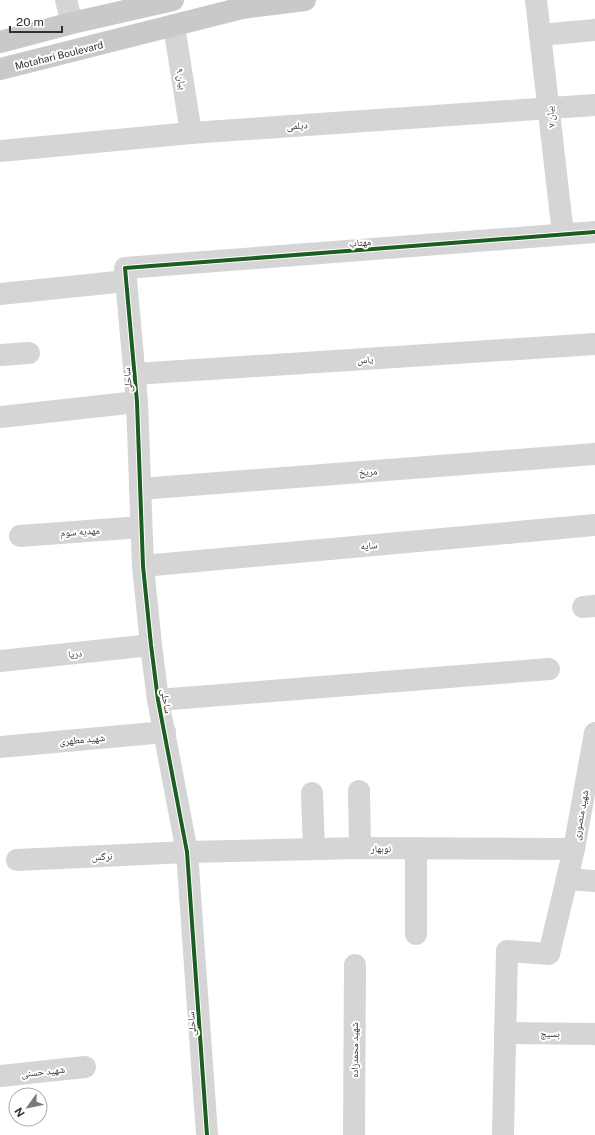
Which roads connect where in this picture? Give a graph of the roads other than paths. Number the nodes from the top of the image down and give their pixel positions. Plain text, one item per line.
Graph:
1 (66, 0) edge
2 (173, 0) edge
3 (305, 0) edge
4 (536, 0) edge
5 (72, 23) junction
6 (174, 26) junction
7 (595, 30) edge
8 (540, 35) junction
9 (0, 42) edge
10 (0, 69) edge
11 (595, 105) edge
12 (549, 108) junction
13 (190, 133) junction
14 (0, 151) edge
15 (595, 232) edge
16 (563, 234) junction
17 (126, 275) junction
18 (0, 294) edge
19 (595, 344) edge
20 (29, 352) dead end
21 (0, 355) edge
22 (134, 374) junction
23 (137, 402) junction
24 (0, 417) edge
25 (595, 454) edge
26 (140, 489) junction
27 (595, 524) edge
28 (141, 527) junction
29 (20, 536) dead end
30 (143, 566) junction
31 (150, 645) junction
32 (0, 662) edge
33 (549, 669) dead end
34 (158, 700) junction
35 (164, 732) junction
36 (595, 733) edge
37 (0, 747) edge
38 (360, 791) dead end
39 (312, 793) dead end
40 (360, 848) junction
41 (416, 848) junction
42 (314, 849) junction
43 (574, 849) junction
44 (187, 852) junction
45 (18, 860) dead end
46 (567, 879) junction
47 (595, 881) edge
48 (416, 934) dead end
49 (354, 965) dead end
50 (505, 1033) junction
51 (595, 1034) edge
52 (85, 1067) dead end
53 (0, 1076) edge
54 (207, 1135) edge
55 (354, 1135) edge
56 (503, 1135) edge

1 - 5 street
2 - 5 main road
3 - 6 main road, Motahari Boulevard
4 - 8 street, بیان ۷
5 - 9 main road
6 - 10 main road, Motahari Boulevard
6 - 13 street, بیان ۹
7 - 8 street
8 - 12 street, بیان ۷
11 - 12 street, دیلمی
12 - 13 street, دیلمی
12 - 16 street, بیان ۷
13 - 14 street, دیلمی
15 - 16 street, مهتاب
16 - 17 street, مهتاب
17 - 18 street, مهتاب
17 - 22 street, ساحلی
19 - 22 street, یاس
20 - 21 street
22 - 23 street, ساحلی
23 - 24 street
23 - 26 street, ساحلی
25 - 26 street, مریخ
26 - 28 street, ساحلی
27 - 30 street, سایه
28 - 29 street, مهدیه سوم
28 - 30 street, ساحلی
30 - 31 street, ساحلی
31 - 32 street, دریا
31 - 34 street, ساحلی
33 - 34 street
34 - 35 street, ساحلی
35 - 37 street, شهید مطهری
35 - 44 street, ساحلی
36 - 43 street, شهید منصوری
38 - 40 street
39 - 42 street
40 - 41 street, نوبهار
40 - 42 street, نوبهار
41 - 43 street, نوبهار
41 - 48 street
42 - 44 street, نوبهار
43 - 46 street, شهید منصوری
44 - 45 street, نرگس
44 - 54 street, ساحلی
46 - 47 street
46 - 50 street, شهید منصوری
49 - 55 street, شهید محمدزاده
50 - 51 street, بسیج
50 - 56 street
52 - 53 street, شهید حسنی

